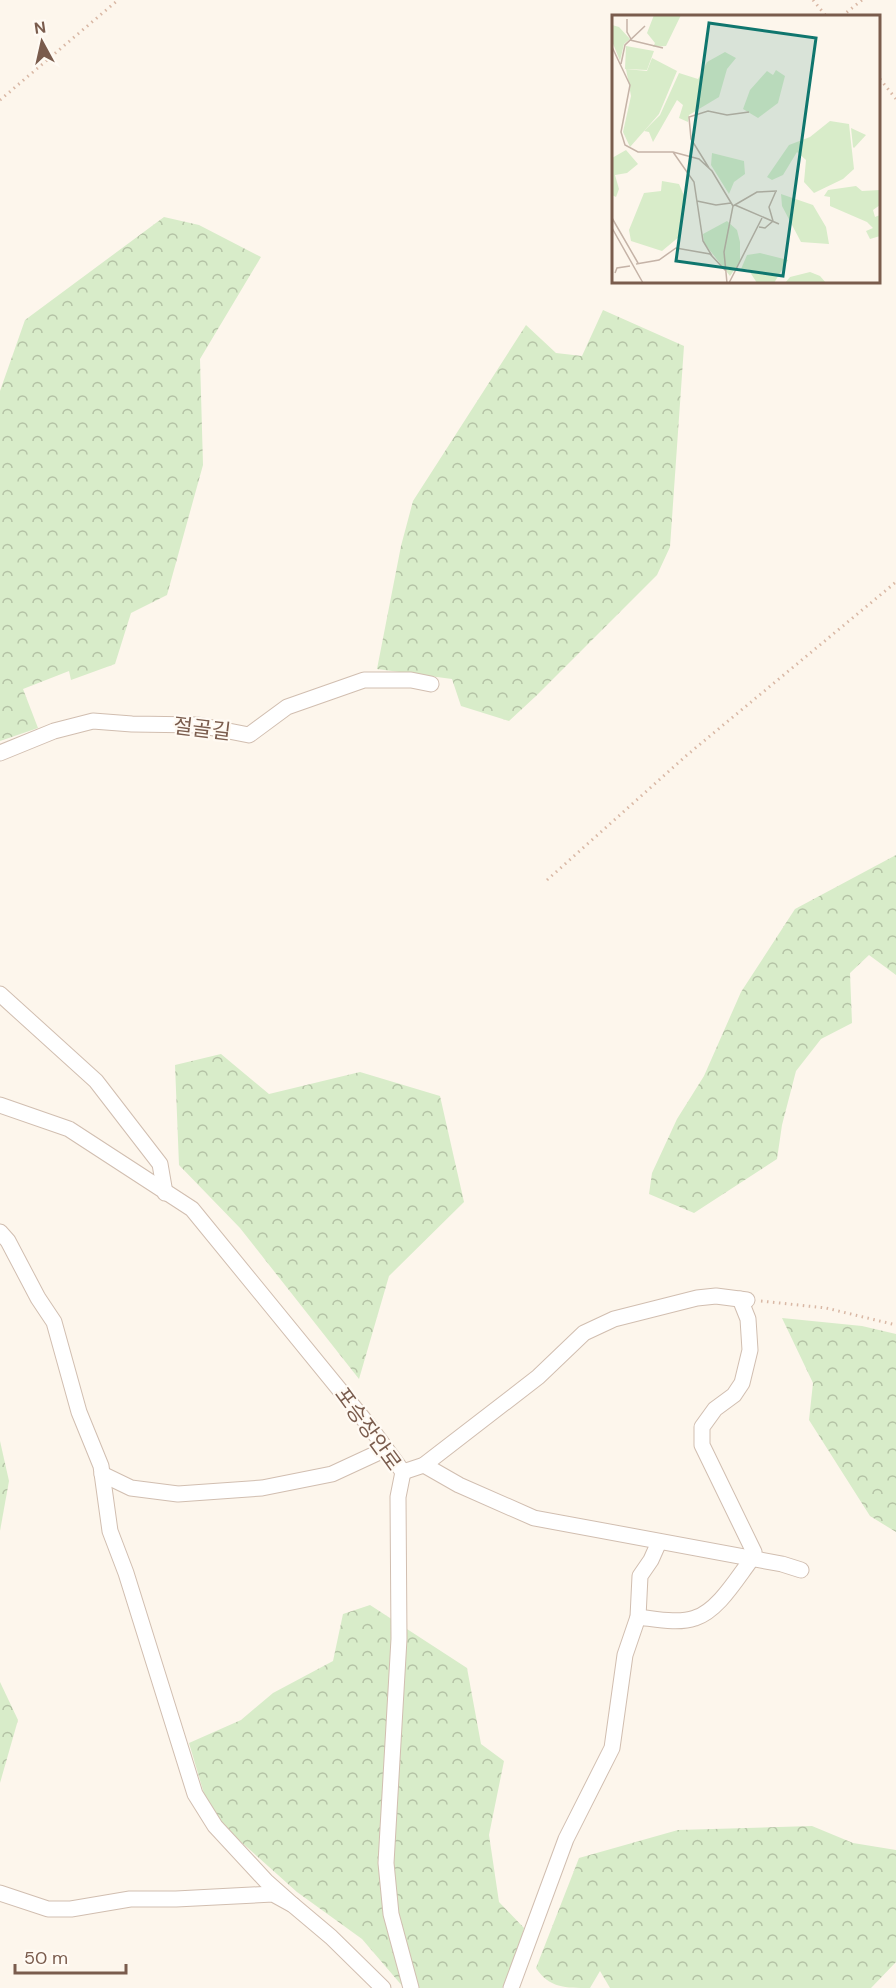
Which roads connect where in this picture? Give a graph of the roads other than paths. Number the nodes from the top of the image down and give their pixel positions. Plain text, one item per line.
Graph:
1 (431, 684) dead end
2 (0, 753) edge
3 (0, 994) edge
4 (0, 1105) edge
5 (165, 1192) junction
6 (0, 1232) edge
7 (386, 1449) junction
8 (424, 1465) junction
9 (403, 1472) junction
10 (102, 1474) junction
11 (659, 1542) junction
12 (751, 1560) junction
13 (801, 1570) dead end
14 (638, 1617) junction
15 (0, 1893) edge
16 (293, 1905) junction
17 (383, 1988) edge
18 (411, 1988) edge
19 (511, 1988) edge

1 - 2 street, 절골길
3 - 5 street
4 - 5 street, 포승장안로
5 - 7 street, 포승장안로
6 - 10 street
7 - 9 street, 포승장안로
7 - 10 street
8 - 9 street
8 - 11 street
8 - 12 street
9 - 18 street, 포승장안로
10 - 16 street
11 - 12 street
11 - 14 street
12 - 13 street
12 - 14 street
14 - 19 street
15 - 16 street
16 - 17 street

